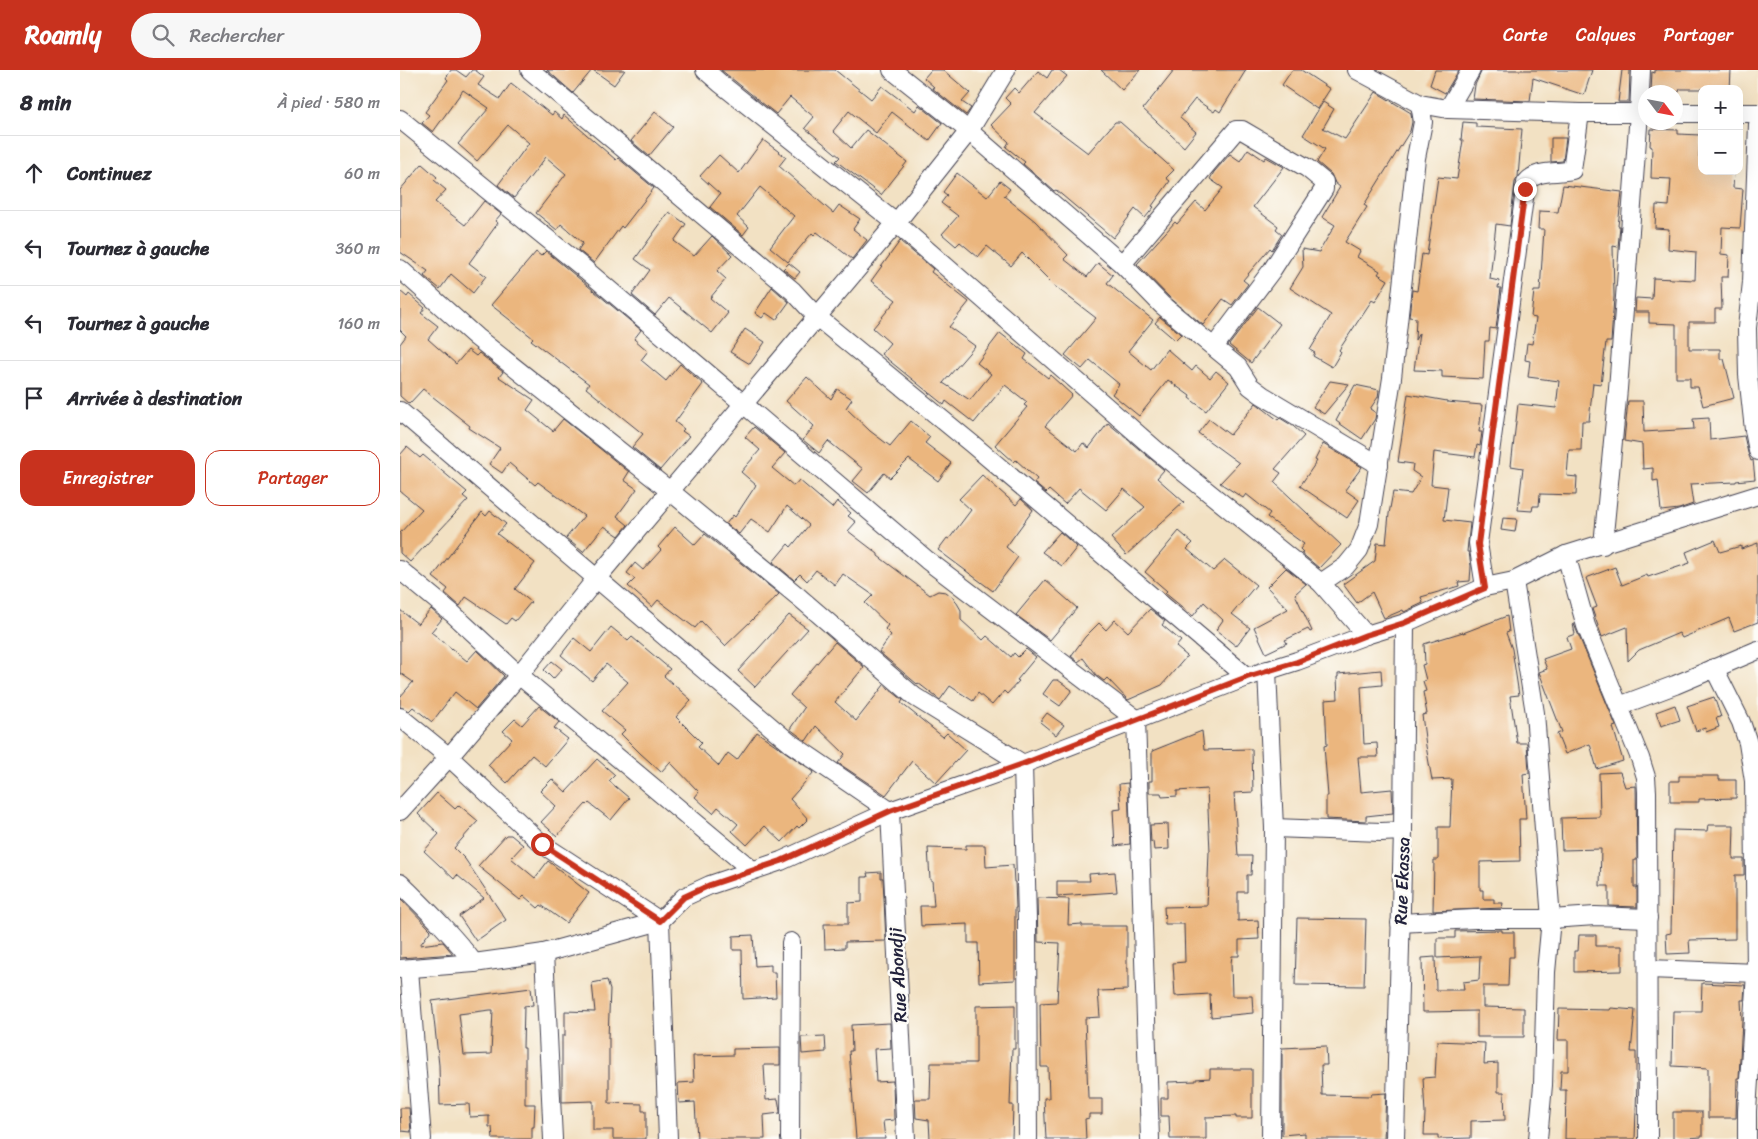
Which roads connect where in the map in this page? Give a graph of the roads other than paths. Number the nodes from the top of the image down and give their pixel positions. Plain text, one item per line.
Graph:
1 (530, 70) edge
2 (704, 70) edge
3 (892, 70) edge
4 (1006, 70) edge
5 (1357, 70) edge
6 (1471, 70) edge
7 (1641, 70) edge
8 (1641, 85) edge
9 (1420, 104) junction
10 (1448, 109) junction
11 (1580, 113) junction
12 (1638, 113) edge
13 (1683, 113) edge
14 (1698, 113) edge
15 (1743, 113) edge
16 (1758, 113) edge
17 (400, 119) edge
18 (1758, 124) edge
19 (1641, 130) edge
20 (969, 131) junction
21 (896, 223) junction
22 (1122, 264) junction
23 (400, 268) edge
24 (817, 317) junction
25 (1214, 347) junction
26 (744, 405) junction
27 (400, 411) edge
28 (1758, 451) edge
29 (1380, 465) junction
30 (670, 491) junction
31 (1758, 495) edge
32 (1603, 545) junction
33 (1566, 556) junction
34 (400, 570) edge
35 (596, 578) junction
36 (1514, 581) junction
37 (1321, 583) junction
38 (1485, 588) junction
39 (1404, 623) junction
40 (1366, 635) junction
41 (1758, 650) edge
42 (1714, 668) junction
43 (1267, 670) junction
44 (518, 675) junction
45 (1247, 677) junction
46 (1619, 706) junction
47 (400, 717) edge
48 (1136, 719) junction
49 (449, 757) junction
50 (1023, 764) junction
51 (400, 811) edge
52 (890, 811) junction
53 (1274, 828) junction
54 (1403, 831) junction
55 (752, 870) junction
56 (400, 883) edge
57 (1648, 918) junction
58 (1551, 919) junction
59 (660, 921) junction
60 (1400, 923) junction
61 (791, 942) dead end
62 (544, 953) junction
63 (474, 963) junction
64 (404, 969) edge
65 (1648, 969) junction
66 (1757, 973) edge
67 (422, 1139) edge
68 (553, 1139) edge
69 (668, 1139) edge
70 (790, 1139) edge
71 (906, 1139) edge
72 (1028, 1139) edge
73 (1150, 1139) edge
74 (1271, 1139) edge
75 (1395, 1139) edge
76 (1538, 1139) edge
77 (1648, 1139) edge
78 (1747, 1139) edge

1 - 24 street
2 - 21 street
3 - 20 street
4 - 20 street
5 - 9 street
6 - 10 street
7 - 8 street
9 - 10 street
9 - 29 street
10 - 11 street
11 - 12 street
11 - 38 street
13 - 14 street
15 - 16 street
17 - 26 street
18 - 28 street
19 - 32 street
20 - 21 street
20 - 22 street
21 - 24 street
21 - 37 street
22 - 25 street
22 - 25 street
23 - 30 street
24 - 26 street
24 - 45 street
25 - 29 street
26 - 30 street
26 - 48 street
27 - 35 street
29 - 37 street
30 - 35 street
30 - 50 street
31 - 32 street
32 - 33 street
33 - 36 street
33 - 46 street
34 - 44 street
35 - 44 street
35 - 52 street
36 - 38 street
36 - 58 street
37 - 40 street
38 - 39 street
39 - 40 street
39 - 54 street, Rue Ekassa
40 - 43 street
41 - 42 street
42 - 46 street
42 - 66 street
43 - 45 street
43 - 53 street
44 - 49 street
44 - 55 street
45 - 48 street
46 - 57 street
47 - 49 street
48 - 50 street
48 - 73 street
49 - 51 street
49 - 59 street
50 - 52 street
50 - 72 street
52 - 55 street
52 - 71 street, Rue Abondji
53 - 54 street
53 - 74 street
54 - 60 street, Rue Ekassa
55 - 59 street
56 - 63 street
57 - 58 street
57 - 65 street
58 - 60 street
58 - 76 street
59 - 62 street
59 - 69 street
60 - 75 street, Rue Ekassa
61 - 70 street
62 - 63 street
62 - 68 street
63 - 64 street
64 - 67 street
65 - 66 street
65 - 77 street
66 - 78 street

